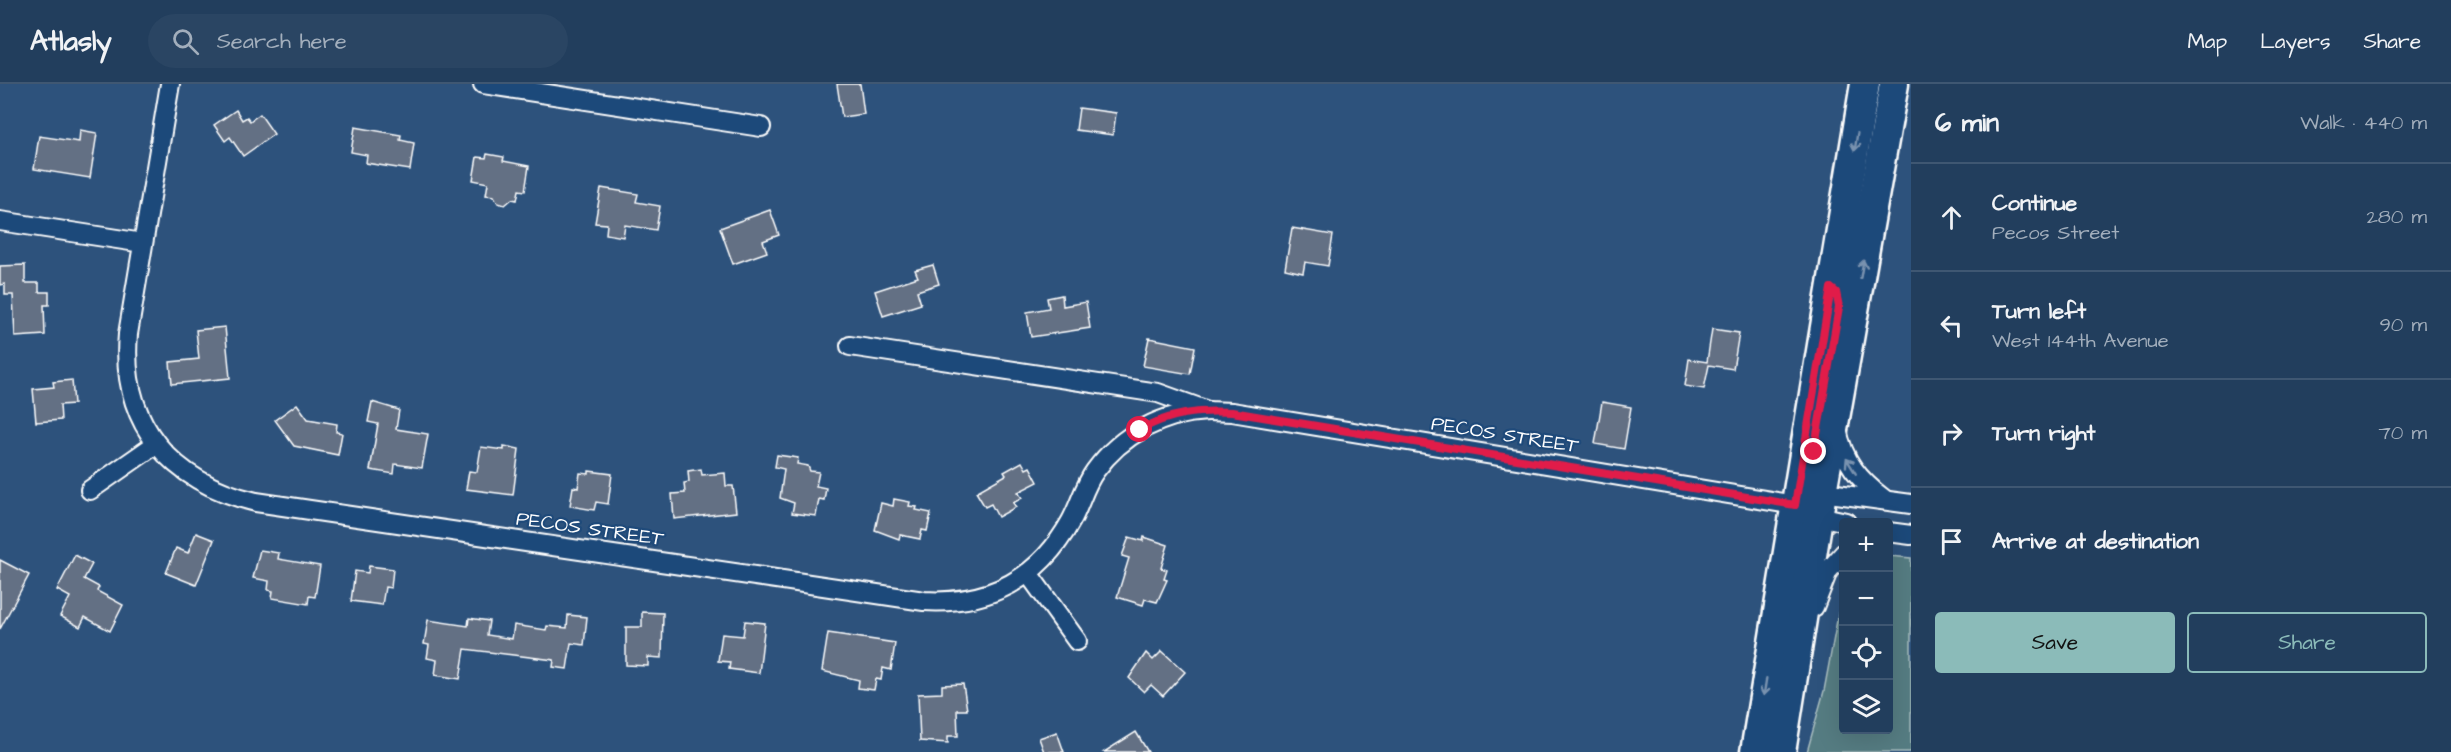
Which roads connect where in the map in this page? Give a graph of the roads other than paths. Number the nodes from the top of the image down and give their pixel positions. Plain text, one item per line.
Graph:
1 (170, 84) edge
2 (483, 84) edge
3 (1865, 84) edge
4 (1894, 84) edge
5 (761, 127) dead end
6 (0, 221) edge
7 (143, 243) junction
8 (850, 346) dead end
9 (1208, 411) junction
10 (1835, 421) junction
11 (156, 444) junction
12 (90, 490) dead end
13 (1884, 499) junction
14 (1911, 504) edge
15 (1821, 509) edge
16 (1839, 559) edge
17 (1028, 573) junction
18 (1077, 641) dead end
19 (1794, 669) junction
20 (1755, 752) edge
21 (1781, 752) edge

1 - 7 street, PECOS STREET
2 - 5 street
3 -> 15 main road
10 -> 4 main road
6 - 7 street
7 - 11 street, PECOS STREET
8 - 9 street, PECOS STREET
9 - 15 street, PECOS STREET
9 - 17 street, PECOS STREET
13 -> 10 street
10 - 15 main road
11 - 12 street
11 - 17 street, PECOS STREET
13 - 14 street, PECOS STREET
13 - 15 street, PECOS STREET
15 - 19 main road
15 -> 20 main road
16 - 19 street
17 - 18 street
19 - 21 main road

